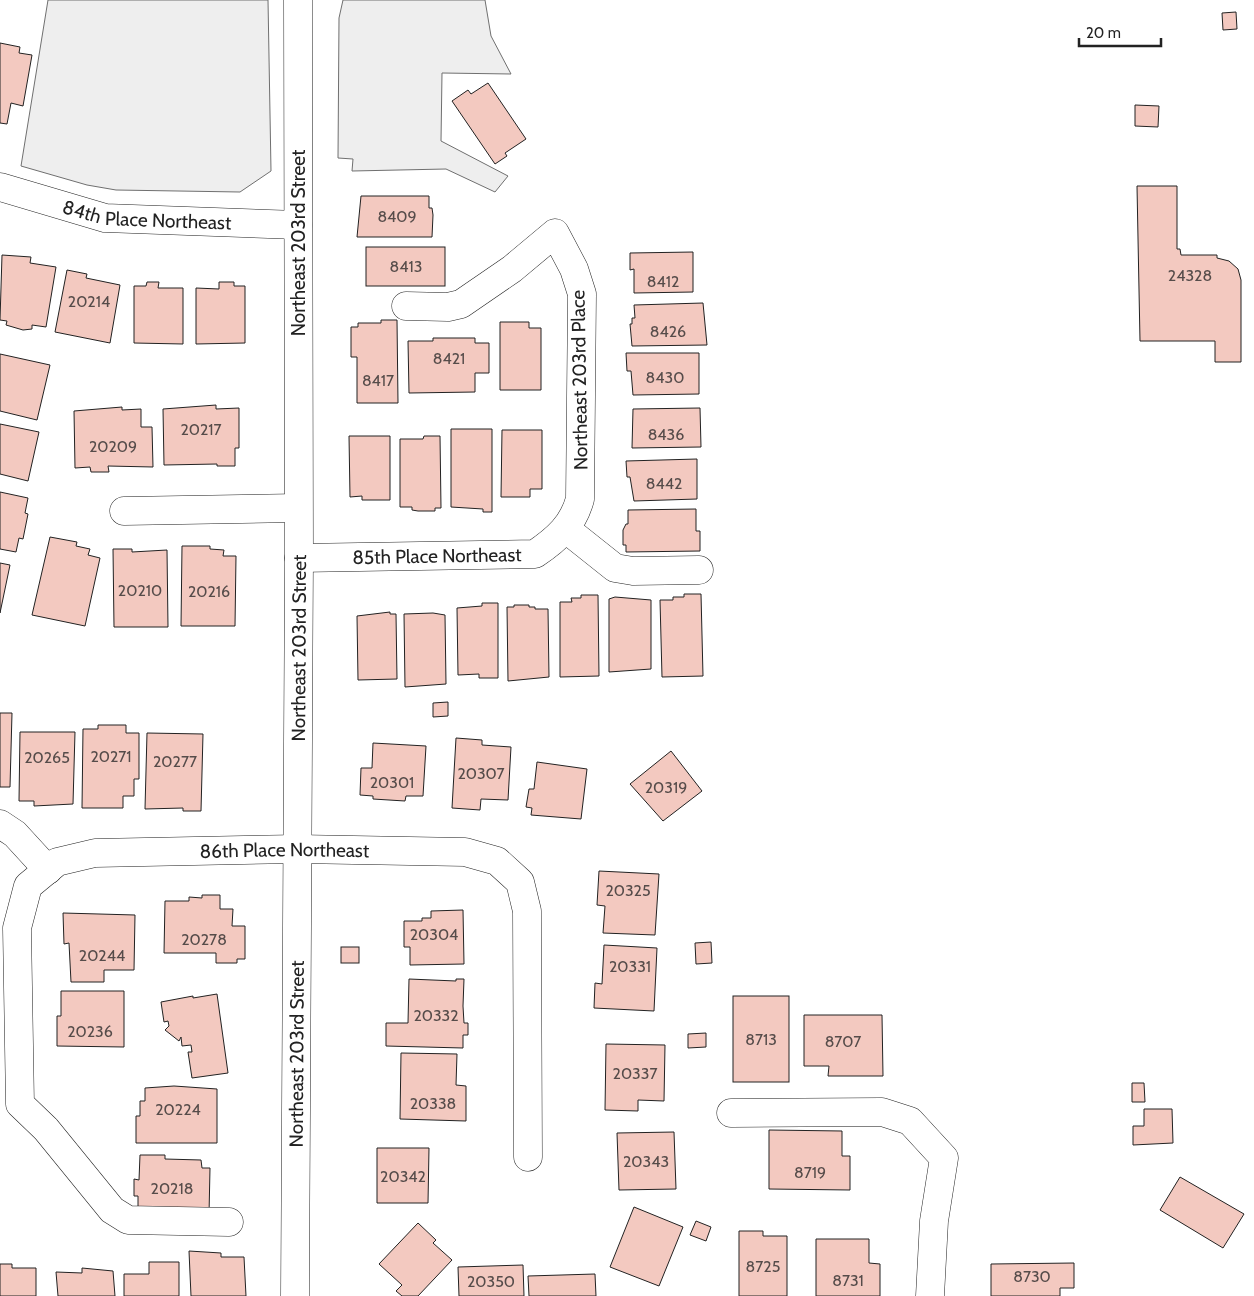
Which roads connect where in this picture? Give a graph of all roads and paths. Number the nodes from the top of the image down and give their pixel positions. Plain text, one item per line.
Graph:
1 (298, 0) edge
2 (0, 187) edge
3 (298, 225) junction
4 (406, 306) dead end
5 (298, 508) junction
6 (124, 511) dead end
7 (566, 529) junction
8 (299, 558) junction
9 (699, 570) dead end
10 (0, 824) edge
11 (298, 849) junction
12 (48, 870) junction
13 (731, 1113) dead end
14 (528, 1157) dead end
15 (229, 1222) dead end
16 (295, 1296) edge
17 (930, 1296) edge

1 - 3 street, Northeast 203rd Street
2 - 3 street, 84th Place Northeast
3 - 5 street, Northeast 203rd Street
4 - 7 street, Northeast 203rd Place
5 - 6 street
5 - 8 street, Northeast 203rd Street
7 - 8 street, 85th Place Northeast
7 - 9 street
8 - 11 street, Northeast 203rd Street
10 - 12 street
11 - 12 street, 86th Place Northeast
11 - 14 street, 86th Place Northeast
11 - 16 street, Northeast 203rd Street
12 - 15 street, 86th Place Northeast
13 - 17 street

